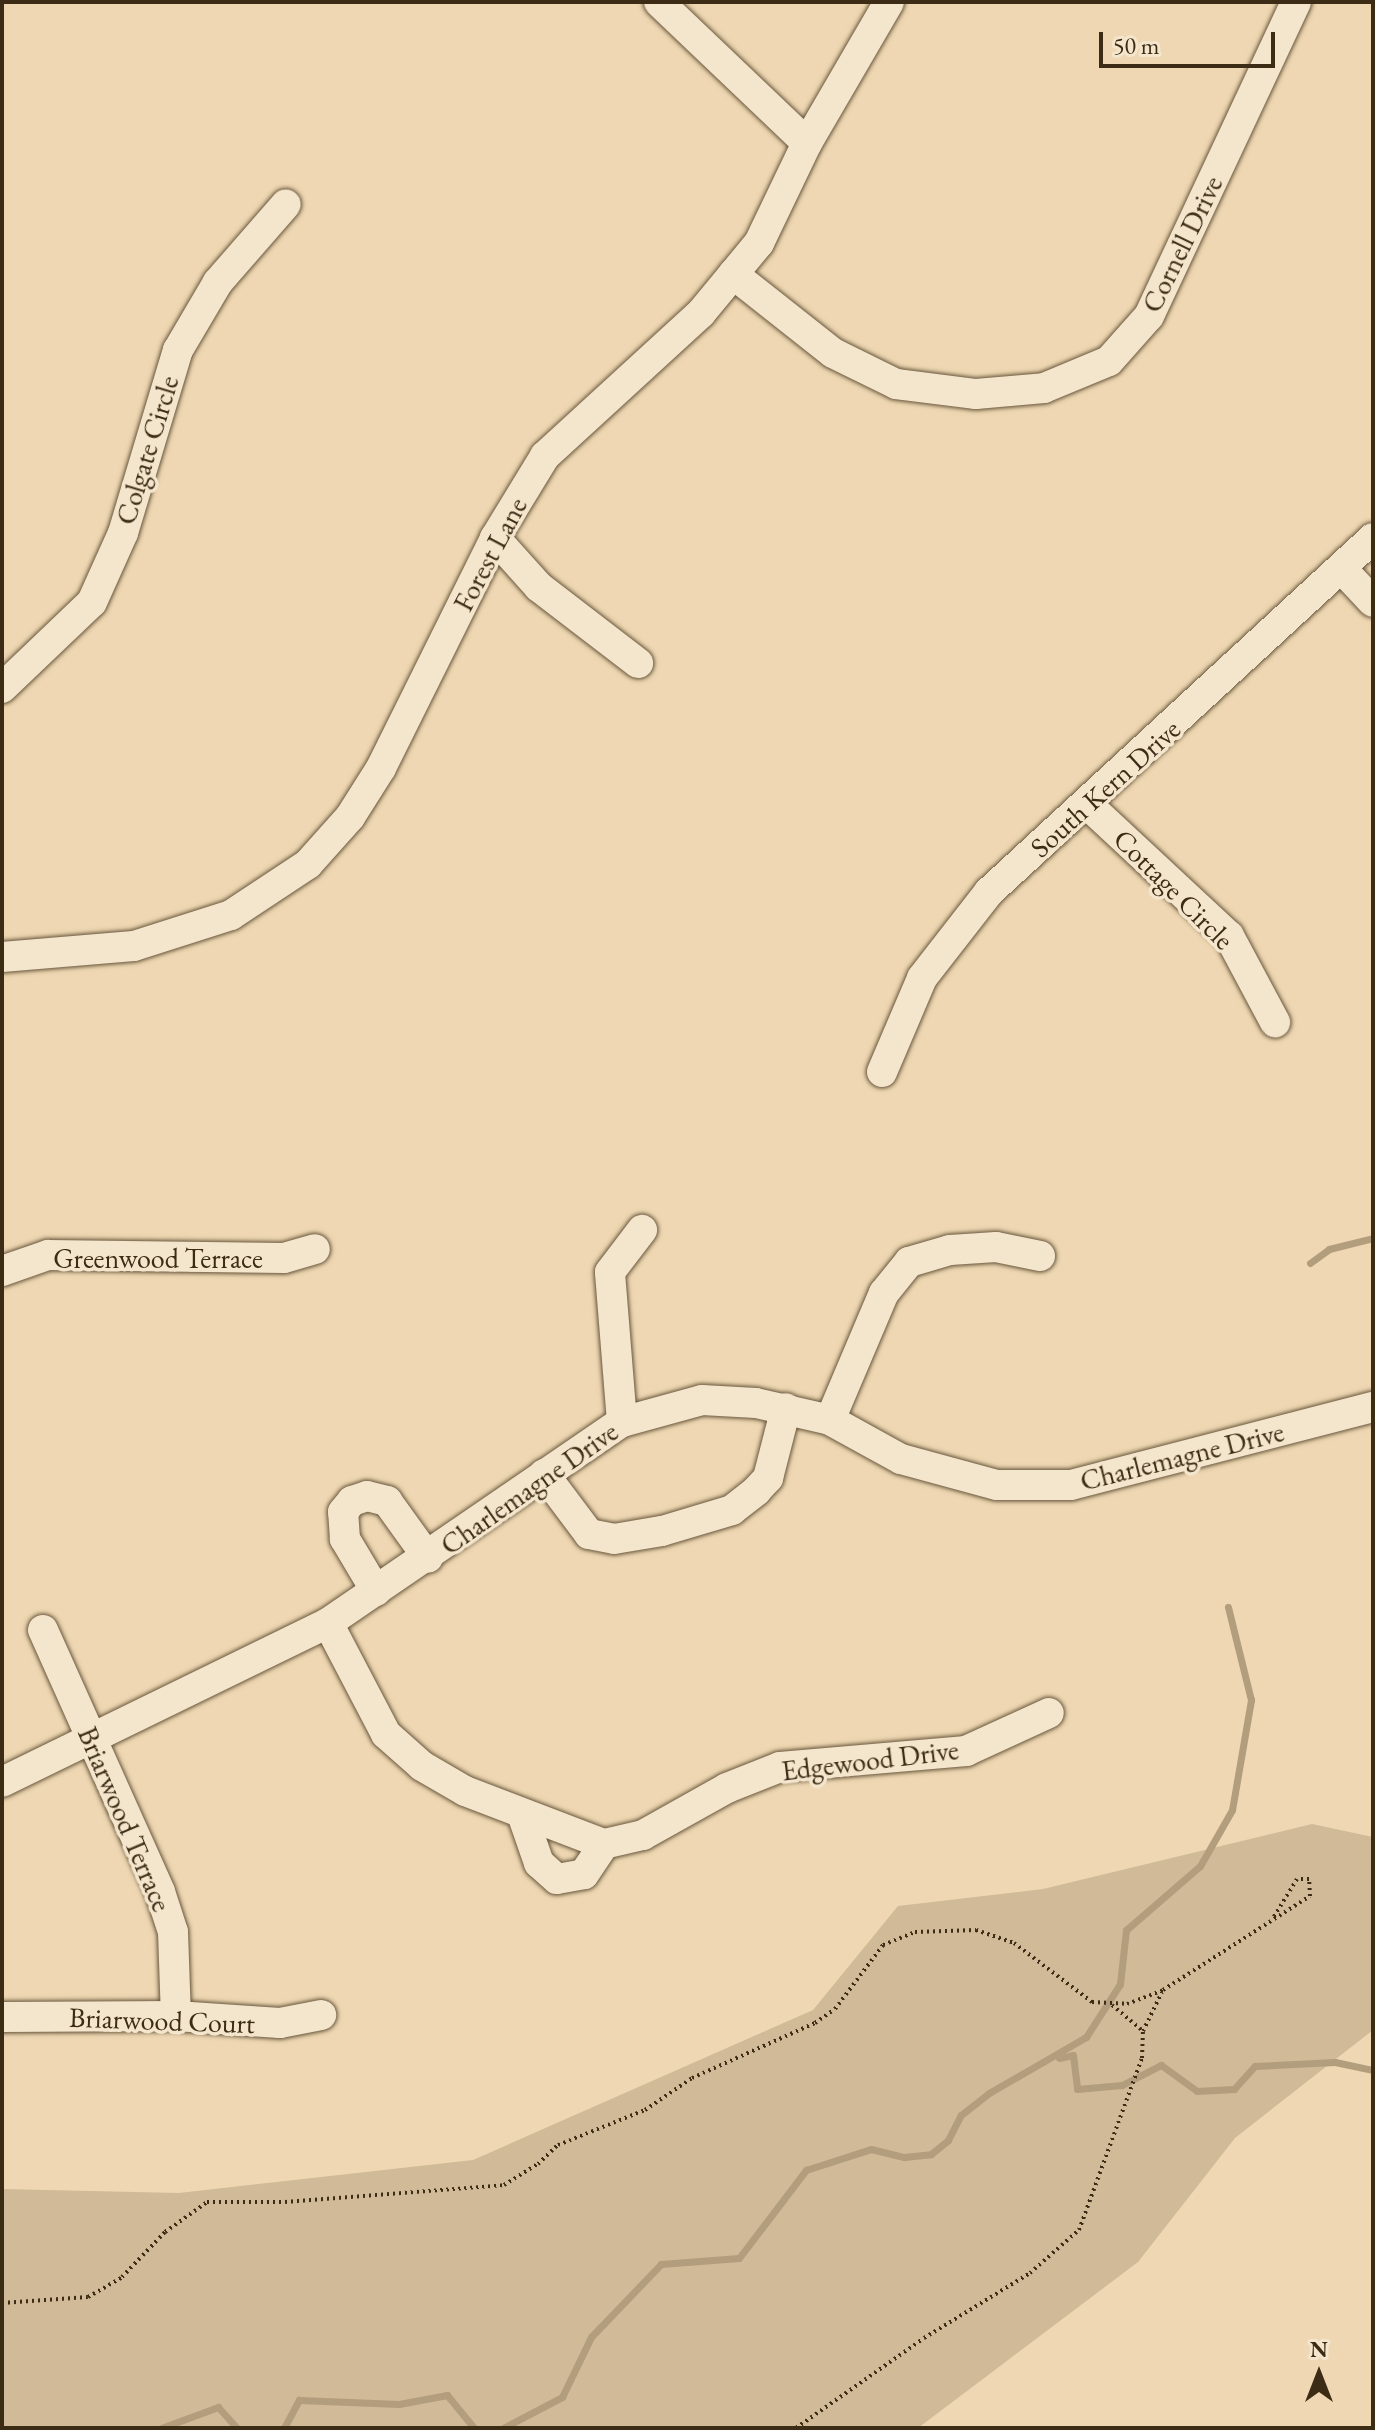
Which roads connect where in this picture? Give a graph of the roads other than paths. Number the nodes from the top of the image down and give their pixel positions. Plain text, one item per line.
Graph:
1 (659, 2) edge
2 (889, 2) edge
3 (1296, 2) edge
4 (807, 143) junction
5 (286, 204) dead end
6 (733, 274) junction
7 (495, 538) junction
8 (1373, 538) edge
9 (1342, 569) junction
10 (1373, 602) edge
11 (638, 663) dead end
12 (2, 688) edge
13 (1088, 805) junction
14 (2, 957) edge
15 (1275, 1022) dead end
16 (882, 1072) dead end
17 (642, 1230) dead end
18 (315, 1249) dead end
19 (1040, 1256) dead end
20 (2, 1271) edge
21 (1373, 1407) edge
22 (786, 1408) junction
23 (830, 1420) junction
24 (622, 1422) junction
25 (544, 1474) junction
26 (428, 1558) junction
27 (376, 1591) junction
28 (328, 1623) junction
29 (43, 1630) dead end
30 (1049, 1713) dead end
31 (91, 1739) junction
32 (2, 1782) edge
33 (522, 1814) junction
34 (604, 1844) junction
35 (321, 2015) dead end
36 (176, 2016) junction
37 (2, 2017) edge

1 - 4 street
2 - 4 street, Forest Lane
3 - 6 street, Cornell Drive
4 - 6 street, Forest Lane
5 - 12 street, Colgate Circle
6 - 7 street, Forest Lane
7 - 11 street
7 - 14 street, Forest Lane
8 - 9 street, South Kern Drive
9 - 10 street
9 - 13 street, South Kern Drive
13 - 15 street, Cottage Circle
13 - 16 street, South Kern Drive
17 - 24 street
18 - 20 street, Greenwood Terrace
19 - 23 street
21 - 23 street, Charlemagne Drive
22 - 23 street, Charlemagne Drive
22 - 24 street, Charlemagne Drive
22 - 25 street
24 - 25 street, Charlemagne Drive
25 - 26 street, Charlemagne Drive
26 - 27 street, Charlemagne Drive
26 - 27 street
27 - 28 street, Charlemagne Drive
28 - 31 street, Charlemagne Drive
28 - 33 street
29 - 31 street, Briarwood Terrace
30 - 34 street, Edgewood Drive
31 - 32 street, Charlemagne Drive
31 - 36 street, Briarwood Terrace
33 - 34 street
33 - 34 street
35 - 36 street, Briarwood Court
36 - 37 street, Briarwood Court

